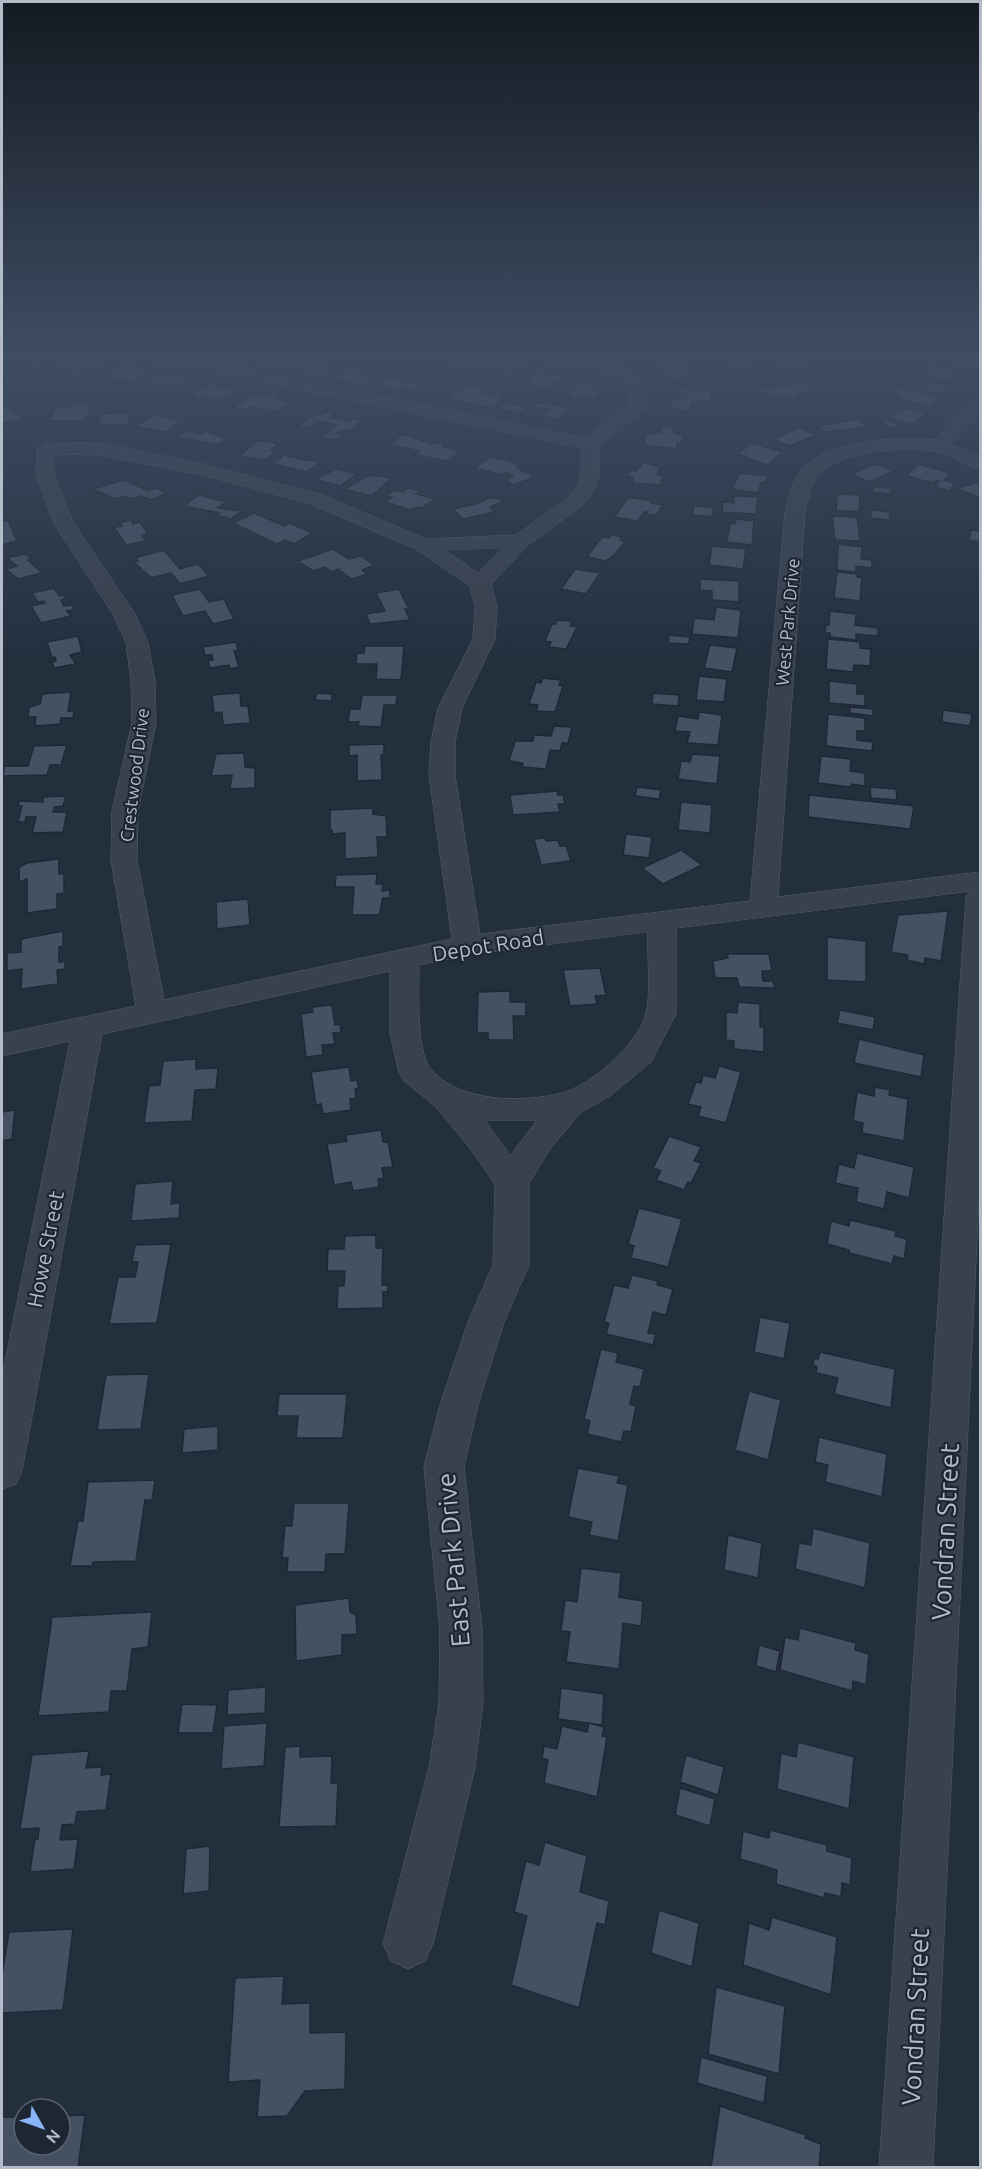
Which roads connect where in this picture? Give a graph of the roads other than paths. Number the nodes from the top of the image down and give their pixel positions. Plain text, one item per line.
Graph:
1 (46, 457) edge
2 (140, 457) edge
3 (591, 457) edge
4 (834, 457) edge
5 (967, 457) edge
6 (981, 463) edge
7 (521, 541) junction
8 (423, 545) junction
9 (480, 583) junction
10 (981, 881) edge
11 (981, 897) edge
12 (764, 908) junction
13 (662, 921) junction
14 (467, 945) junction
15 (404, 958) junction
16 (152, 1013) junction
17 (88, 1028) junction
18 (2, 1045) edge
19 (446, 1098) junction
20 (570, 1104) junction
21 (513, 1182) junction
22 (969, 1337) edge
23 (2, 1471) edge
24 (408, 1944) dead end
25 (906, 2168) edge

1 - 16 street, Crestwood Drive
2 - 8 street, Crestwood Drive
3 - 7 street
4 - 12 street, West Park Drive
5 - 6 street
7 - 8 street, Crestwood Drive
7 - 9 street
8 - 9 street, Crestwood Drive
9 - 14 street
10 - 12 street, Depot Road
11 - 22 street, Vondran Street
12 - 13 street, Depot Road
13 - 14 street, Depot Road
13 - 20 street, East Park Drive
14 - 15 street, Depot Road
15 - 16 street, Depot Road
15 - 19 street, East Park Drive
16 - 17 street, Depot Road
17 - 18 street, Depot Road
17 - 23 street, Howe Street
19 - 20 street, East Park Drive
19 - 21 street, East Park Drive
20 - 21 street, East Park Drive
21 - 24 street, East Park Drive
22 - 25 street, Vondran Street

